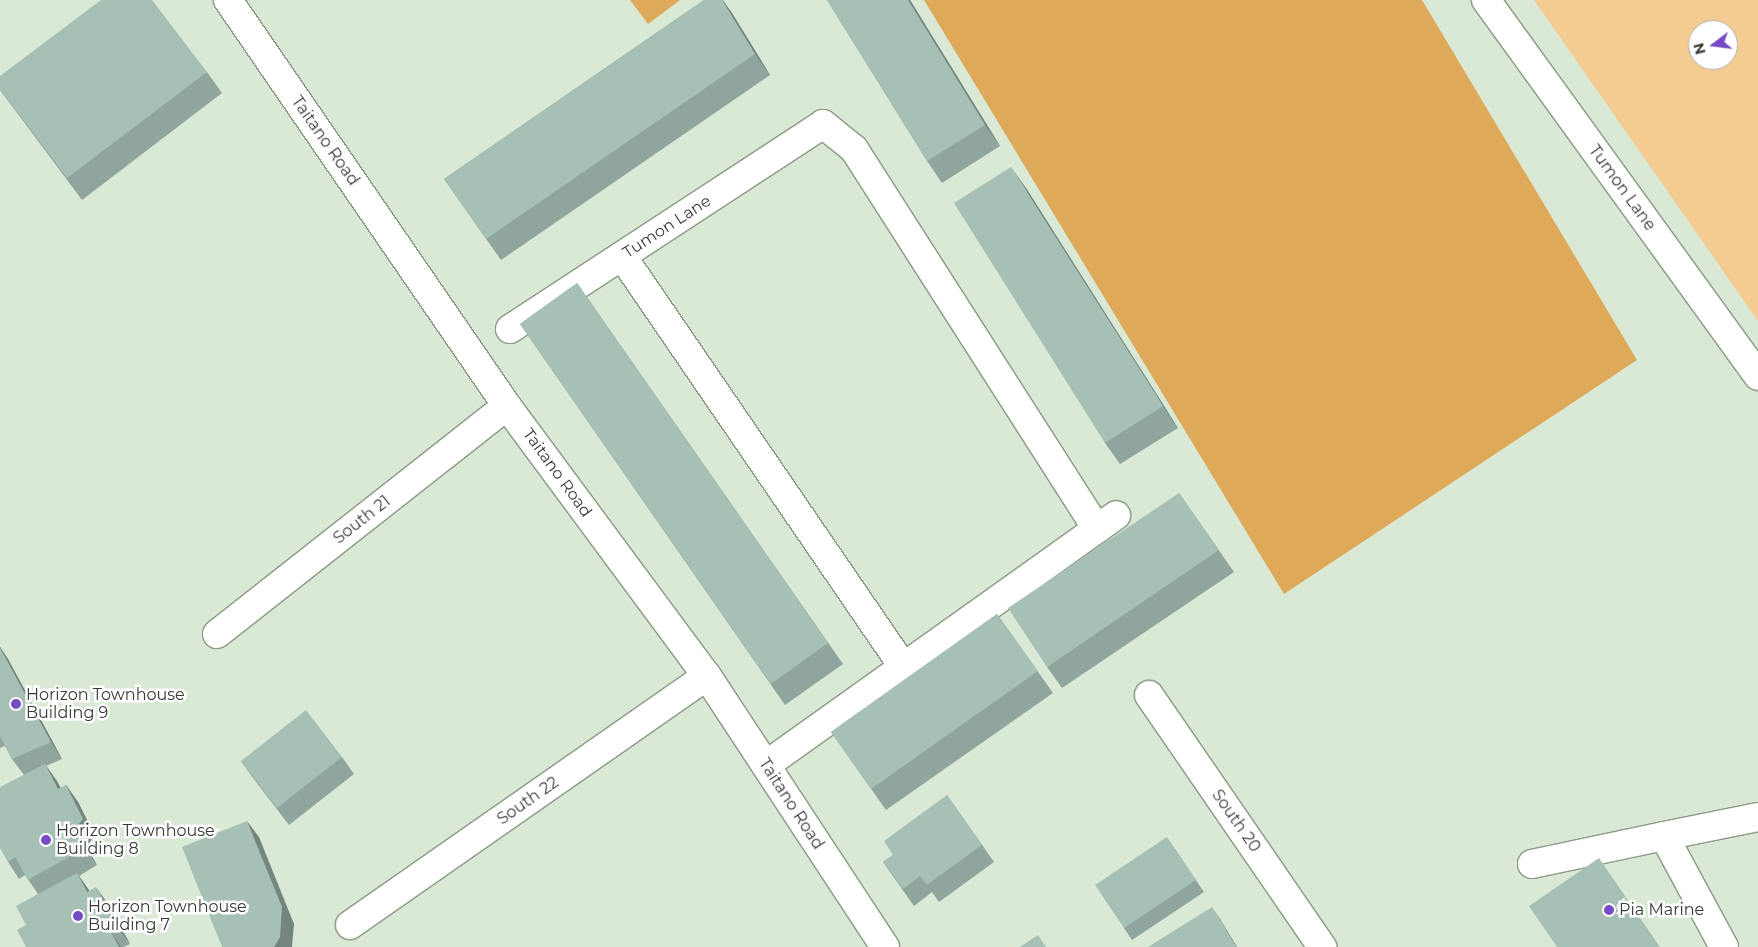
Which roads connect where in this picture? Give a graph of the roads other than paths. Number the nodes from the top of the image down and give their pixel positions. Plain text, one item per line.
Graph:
1 (228, 0) edge
2 (1486, 0) edge
3 (622, 256) junction
4 (510, 329) dead end
5 (1758, 376) edge
6 (507, 406) junction
7 (217, 634) dead end
8 (903, 668) junction
9 (706, 676) junction
10 (1149, 695) dead end
11 (766, 766) junction
12 (1758, 817) edge
13 (1664, 836) junction
14 (1532, 864) dead end
15 (350, 925) dead end
16 (885, 947) edge
17 (1322, 947) edge
18 (1724, 947) edge

1 - 6 street, Taitano Road
2 - 5 street, Tumon Lane
3 - 4 street, Tumon Lane
3 - 8 street
3 - 8 street, Tumon Lane
6 - 7 street, South 21
6 - 9 street, Taitano Road
8 - 11 street
9 - 11 street, Taitano Road
9 - 15 street, South 22
10 - 17 street, South 20
11 - 16 street, Taitano Road
12 - 13 street
13 - 14 street
13 - 18 street

